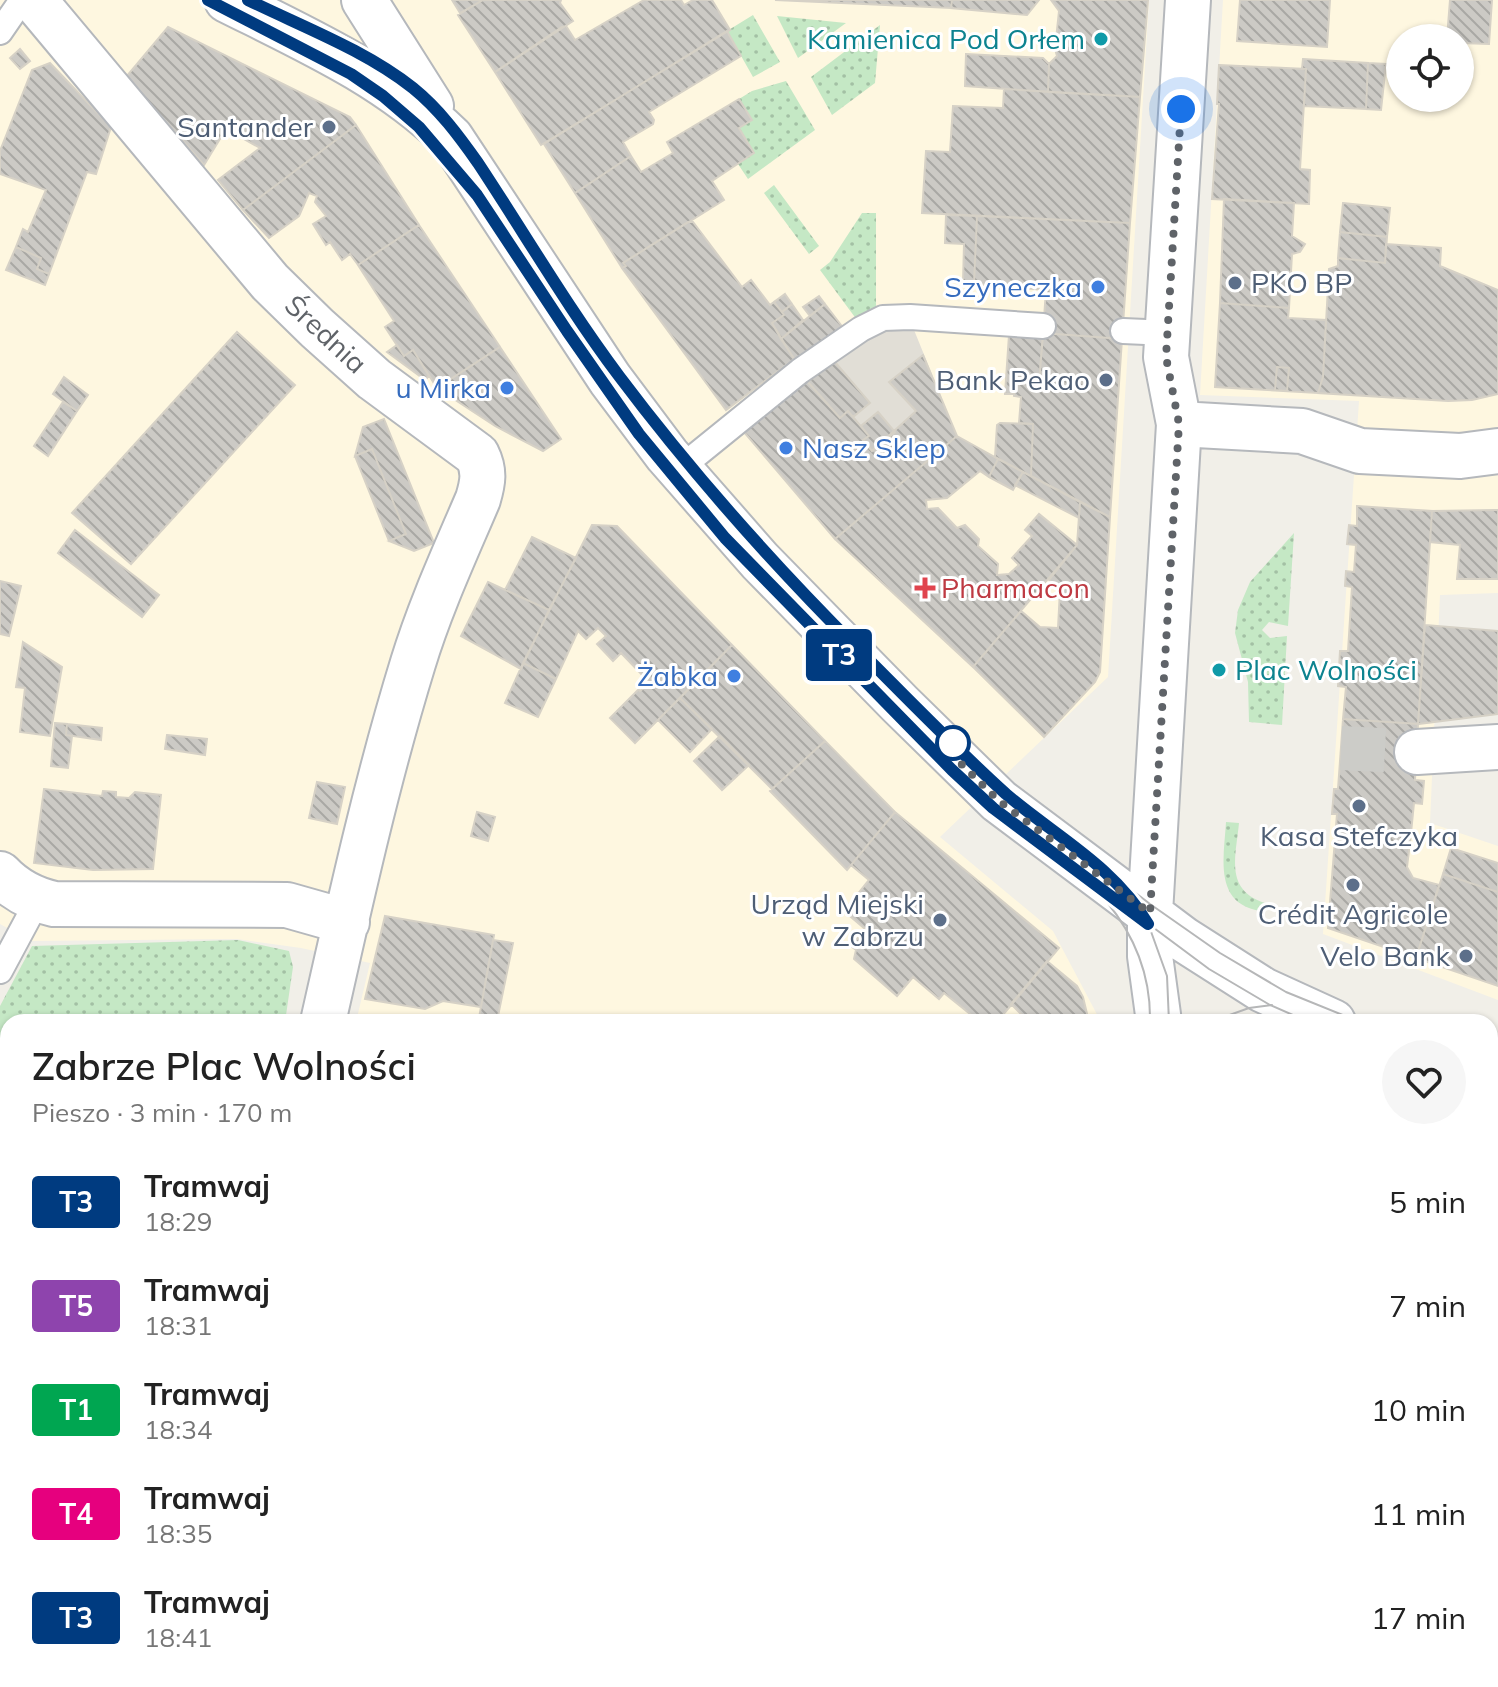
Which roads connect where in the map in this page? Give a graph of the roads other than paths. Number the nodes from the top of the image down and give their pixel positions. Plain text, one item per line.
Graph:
1 (22, 0) edge
2 (34, 0) edge
3 (227, 0) edge
4 (364, 0) edge
5 (1188, 0) edge
6 (0, 32) edge
7 (451, 138) junction
8 (1043, 326) dead end
9 (1123, 331) dead end
10 (1167, 345) junction
11 (1179, 424) junction
12 (1498, 451) edge
13 (679, 469) junction
14 (1498, 747) edge
15 (1417, 752) tunnel mouth
16 (0, 874) edge
17 (38, 900) junction
18 (1150, 913) junction
19 (347, 922) junction
20 (0, 971) edge
21 (325, 1014) edge
22 (1158, 1014) edge
23 (1315, 1014) edge

1 - 6 lane
2 - 19 street, Średnia
3 - 7 street
4 - 7 street
5 - 10 street
7 - 13 street
8 - 13 lane
9 - 10 lane
10 - 11 street
11 - 12 street
11 - 18 street
13 - 18 street
14 - 15 street
16 - 17 street
17 - 19 street
17 - 20 lane
18 - 22 street
18 - 23 street
19 - 21 street, Średnia

